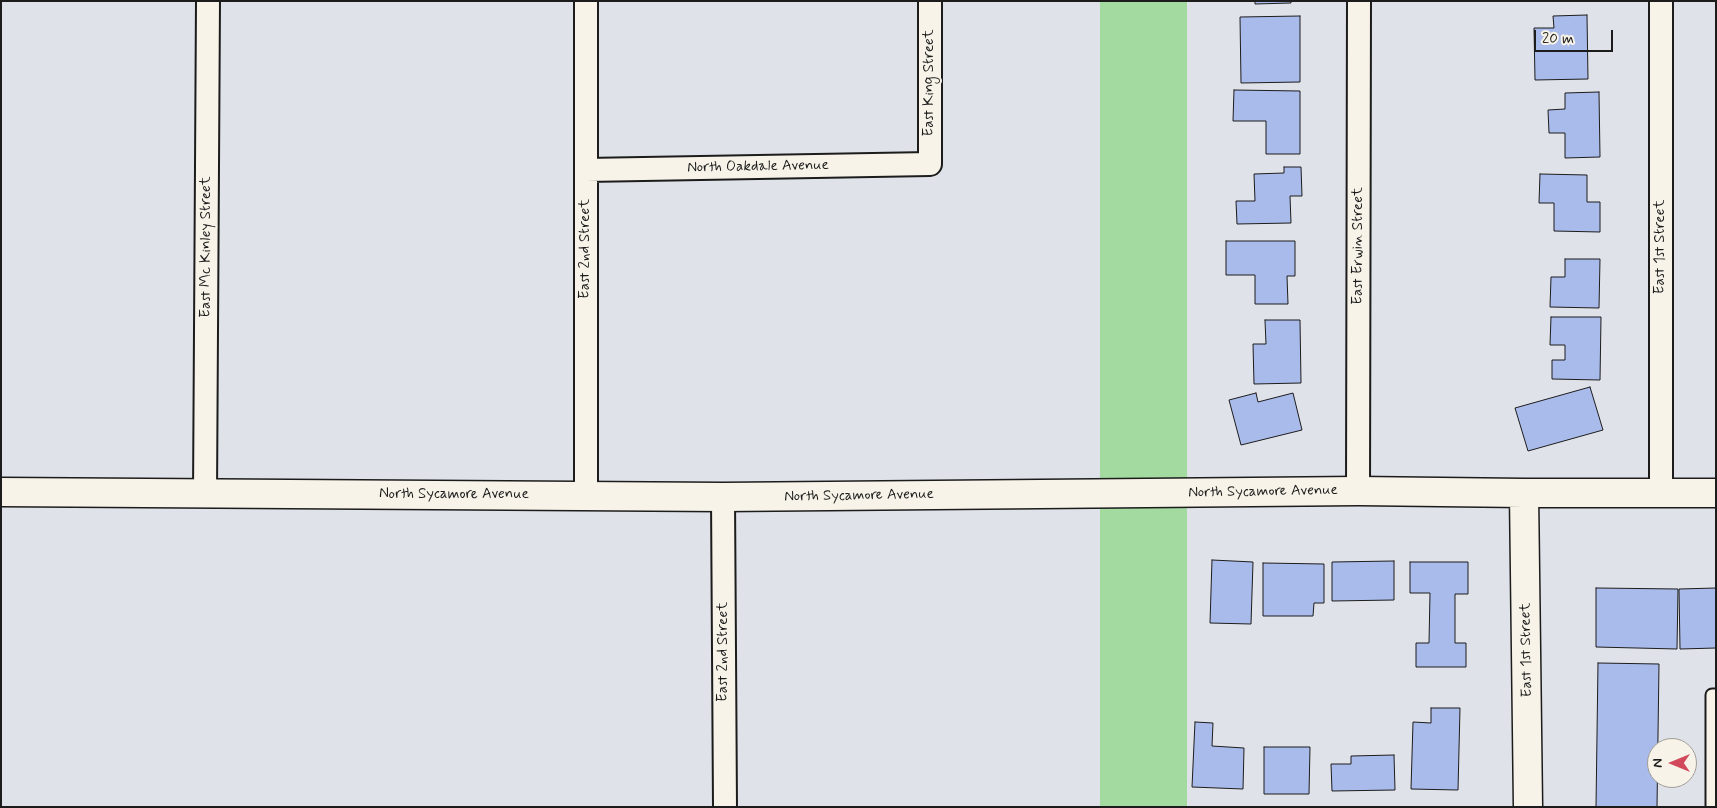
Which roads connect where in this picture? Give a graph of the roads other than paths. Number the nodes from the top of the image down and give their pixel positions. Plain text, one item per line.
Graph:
1 (208, 1) edge
2 (586, 1) edge
3 (930, 1) edge
4 (1359, 1) edge
5 (1662, 1) edge
6 (930, 164) joint
7 (586, 170) junction
8 (1358, 491) junction
9 (1, 492) edge
10 (1524, 493) junction
11 (1716, 493) edge
12 (205, 494) junction
13 (1662, 494) junction
14 (586, 496) junction
15 (723, 497) junction
16 (1716, 695) edge
17 (725, 807) edge
18 (1528, 807) edge
19 (1712, 807) edge

1 - 12 street, East Mc Kinley Street
2 - 7 street, East 2nd Street
3 - 6 street, East King Street
4 - 8 street, East Erwin Street
5 - 13 street, East 1st Street
6 - 7 street, North Oakdale Avenue
7 - 14 street, East 2nd Street
8 - 10 street, North Sycamore Avenue
8 - 15 street, North Sycamore Avenue
9 - 12 street, North Sycamore Avenue
10 - 13 street, North Sycamore Avenue
10 - 18 street, East 1st Street
11 - 13 street, North Sycamore Avenue
12 - 14 street, North Sycamore Avenue
14 - 15 street, North Sycamore Avenue
15 - 17 street, East 2nd Street
16 - 19 lane

